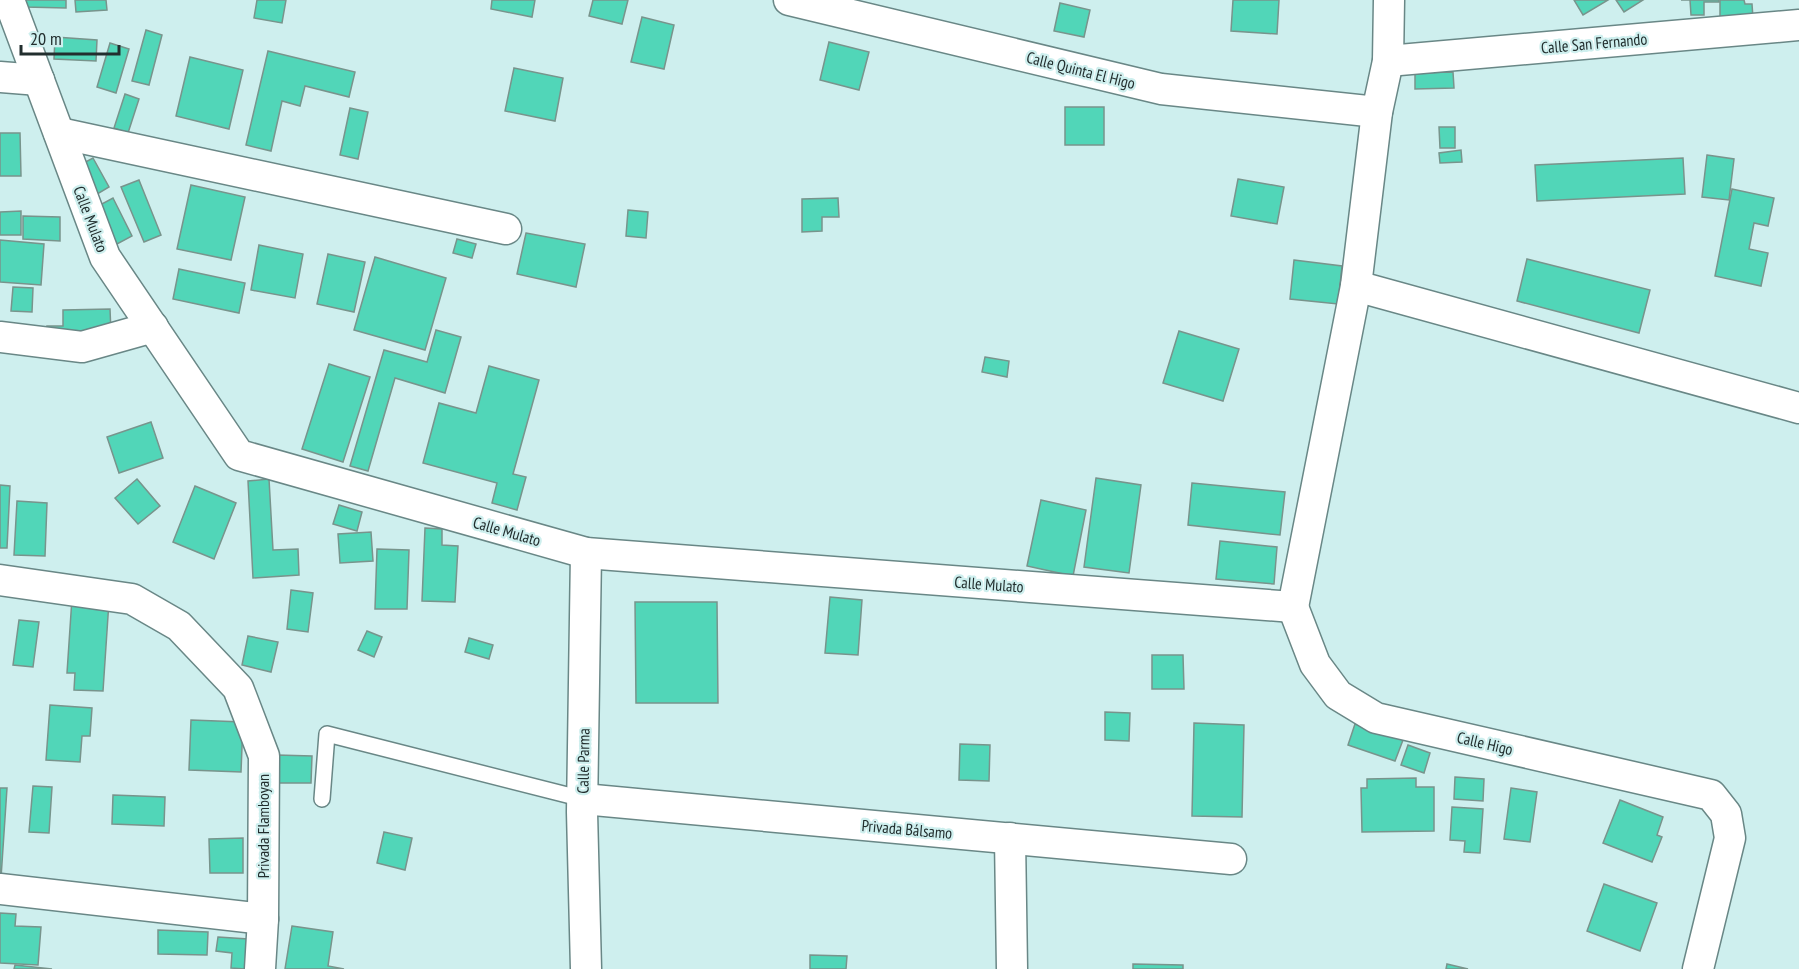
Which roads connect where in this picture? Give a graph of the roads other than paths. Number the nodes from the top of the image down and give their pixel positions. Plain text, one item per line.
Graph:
1 (9, 0) edge
2 (789, 0) edge
3 (1389, 0) edge
4 (1799, 25) edge
5 (1388, 61) junction
6 (0, 76) edge
7 (39, 80) junction
8 (1377, 112) junction
9 (58, 133) junction
10 (506, 229) dead end
11 (1356, 286) junction
12 (153, 327) junction
13 (0, 337) edge
14 (1799, 408) edge
15 (586, 553) junction
16 (0, 580) edge
17 (1293, 607) junction
18 (322, 799) dead end
19 (582, 799) junction
20 (1010, 838) junction
21 (1231, 859) dead end
22 (0, 890) edge
23 (263, 919) junction
24 (260, 969) edge
25 (586, 969) edge
26 (1012, 969) edge
27 (1698, 969) edge

1 - 7 street, Calle Mulato
2 - 8 street, Calle Quinta El Higo
3 - 5 street
4 - 5 street, Calle San Fernando
5 - 8 street
6 - 7 street
7 - 9 street, Calle Mulato
8 - 11 street
9 - 10 street
9 - 12 street, Calle Mulato
11 - 14 street
11 - 17 street
12 - 13 street
12 - 15 street, Calle Mulato
15 - 17 street, Calle Mulato
15 - 19 street, Calle Parma
16 - 23 street, Privada Flamboyan
17 - 27 street, Calle Higo
18 - 19 lane
19 - 20 street, Privada Bálsamo
19 - 25 street, Calle Parma
20 - 21 street, Privada Bálsamo
20 - 26 street
22 - 23 street
23 - 24 street, Privada Flamboyan

